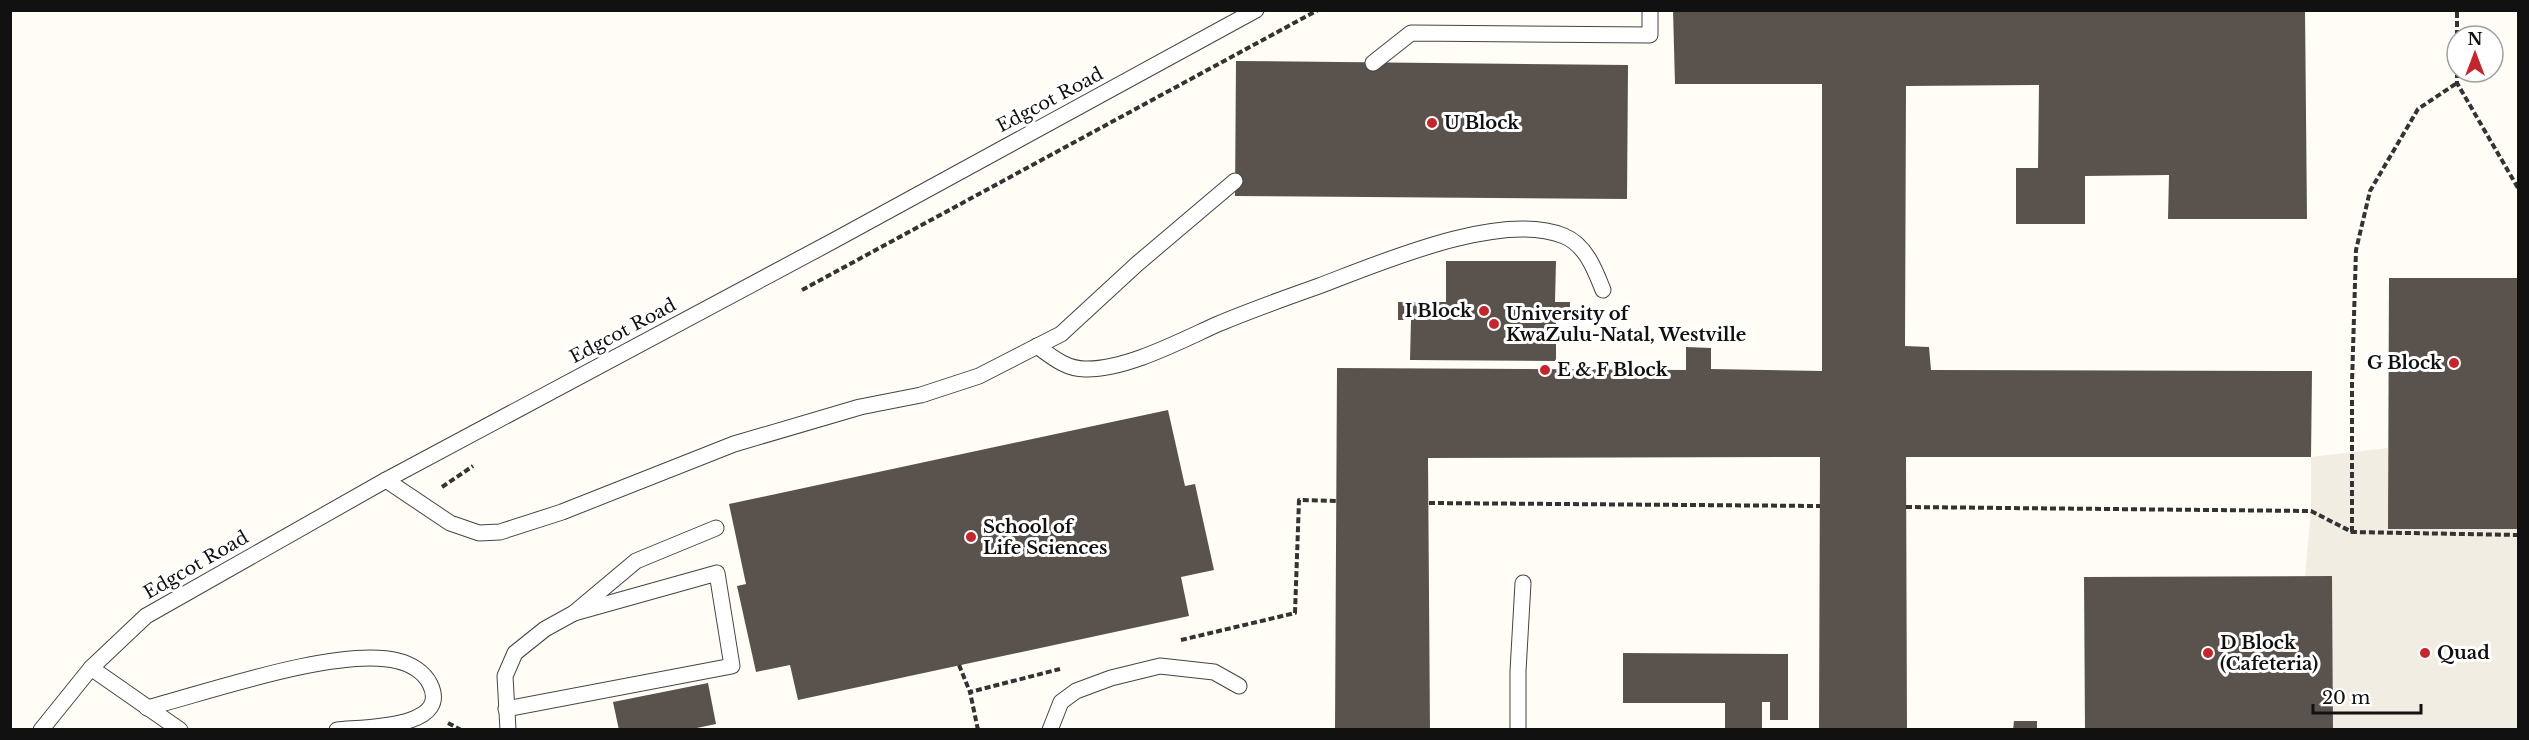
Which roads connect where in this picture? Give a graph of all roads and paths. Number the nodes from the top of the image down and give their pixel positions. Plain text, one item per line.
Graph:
1 (1256, 10) edge
2 (1318, 10) edge
3 (1650, 10) edge
4 (1373, 63) dead end
5 (2455, 84) edge
6 (2458, 84) edge
7 (1235, 181) dead end
8 (2518, 188) edge
9 (865, 258) dead end
10 (1603, 290) dead end
11 (1037, 346) junction
12 (386, 480) junction
13 (1336, 501) dead end
14 (1429, 502) dead end
15 (1820, 506) dead end
16 (1906, 507) dead end
17 (716, 528) dead end
18 (2352, 532) junction
19 (2518, 535) edge
20 (1523, 583) dead end
21 (574, 613) junction
22 (1170, 643) dead end
23 (959, 665) dead end
24 (1068, 667) dead end
25 (91, 668) junction
26 (1239, 686) dead end
27 (970, 692) junction
28 (147, 708) junction
29 (506, 709) junction
30 (41, 729) edge
31 (180, 729) edge
32 (337, 729) edge
33 (508, 729) edge
34 (978, 729) edge
35 (1050, 729) edge
36 (1518, 729) edge

1 - 12 lane, Edgcot Road
2 - 9 path
3 - 4 lane
5 - 18 path
6 - 8 path
7 - 11 lane
10 - 11 lane
11 - 12 lane
12 - 25 lane, Edgcot Road
13 - 22 path
14 - 15 path
16 - 18 path
17 - 21 lane
18 - 19 path
20 - 36 lane
21 - 29 lane
21 - 29 lane
23 - 27 path
24 - 27 path
25 - 28 lane
25 - 30 lane, Edgcot Road
26 - 35 lane
27 - 34 path
28 - 31 lane
28 - 32 lane
29 - 33 lane

